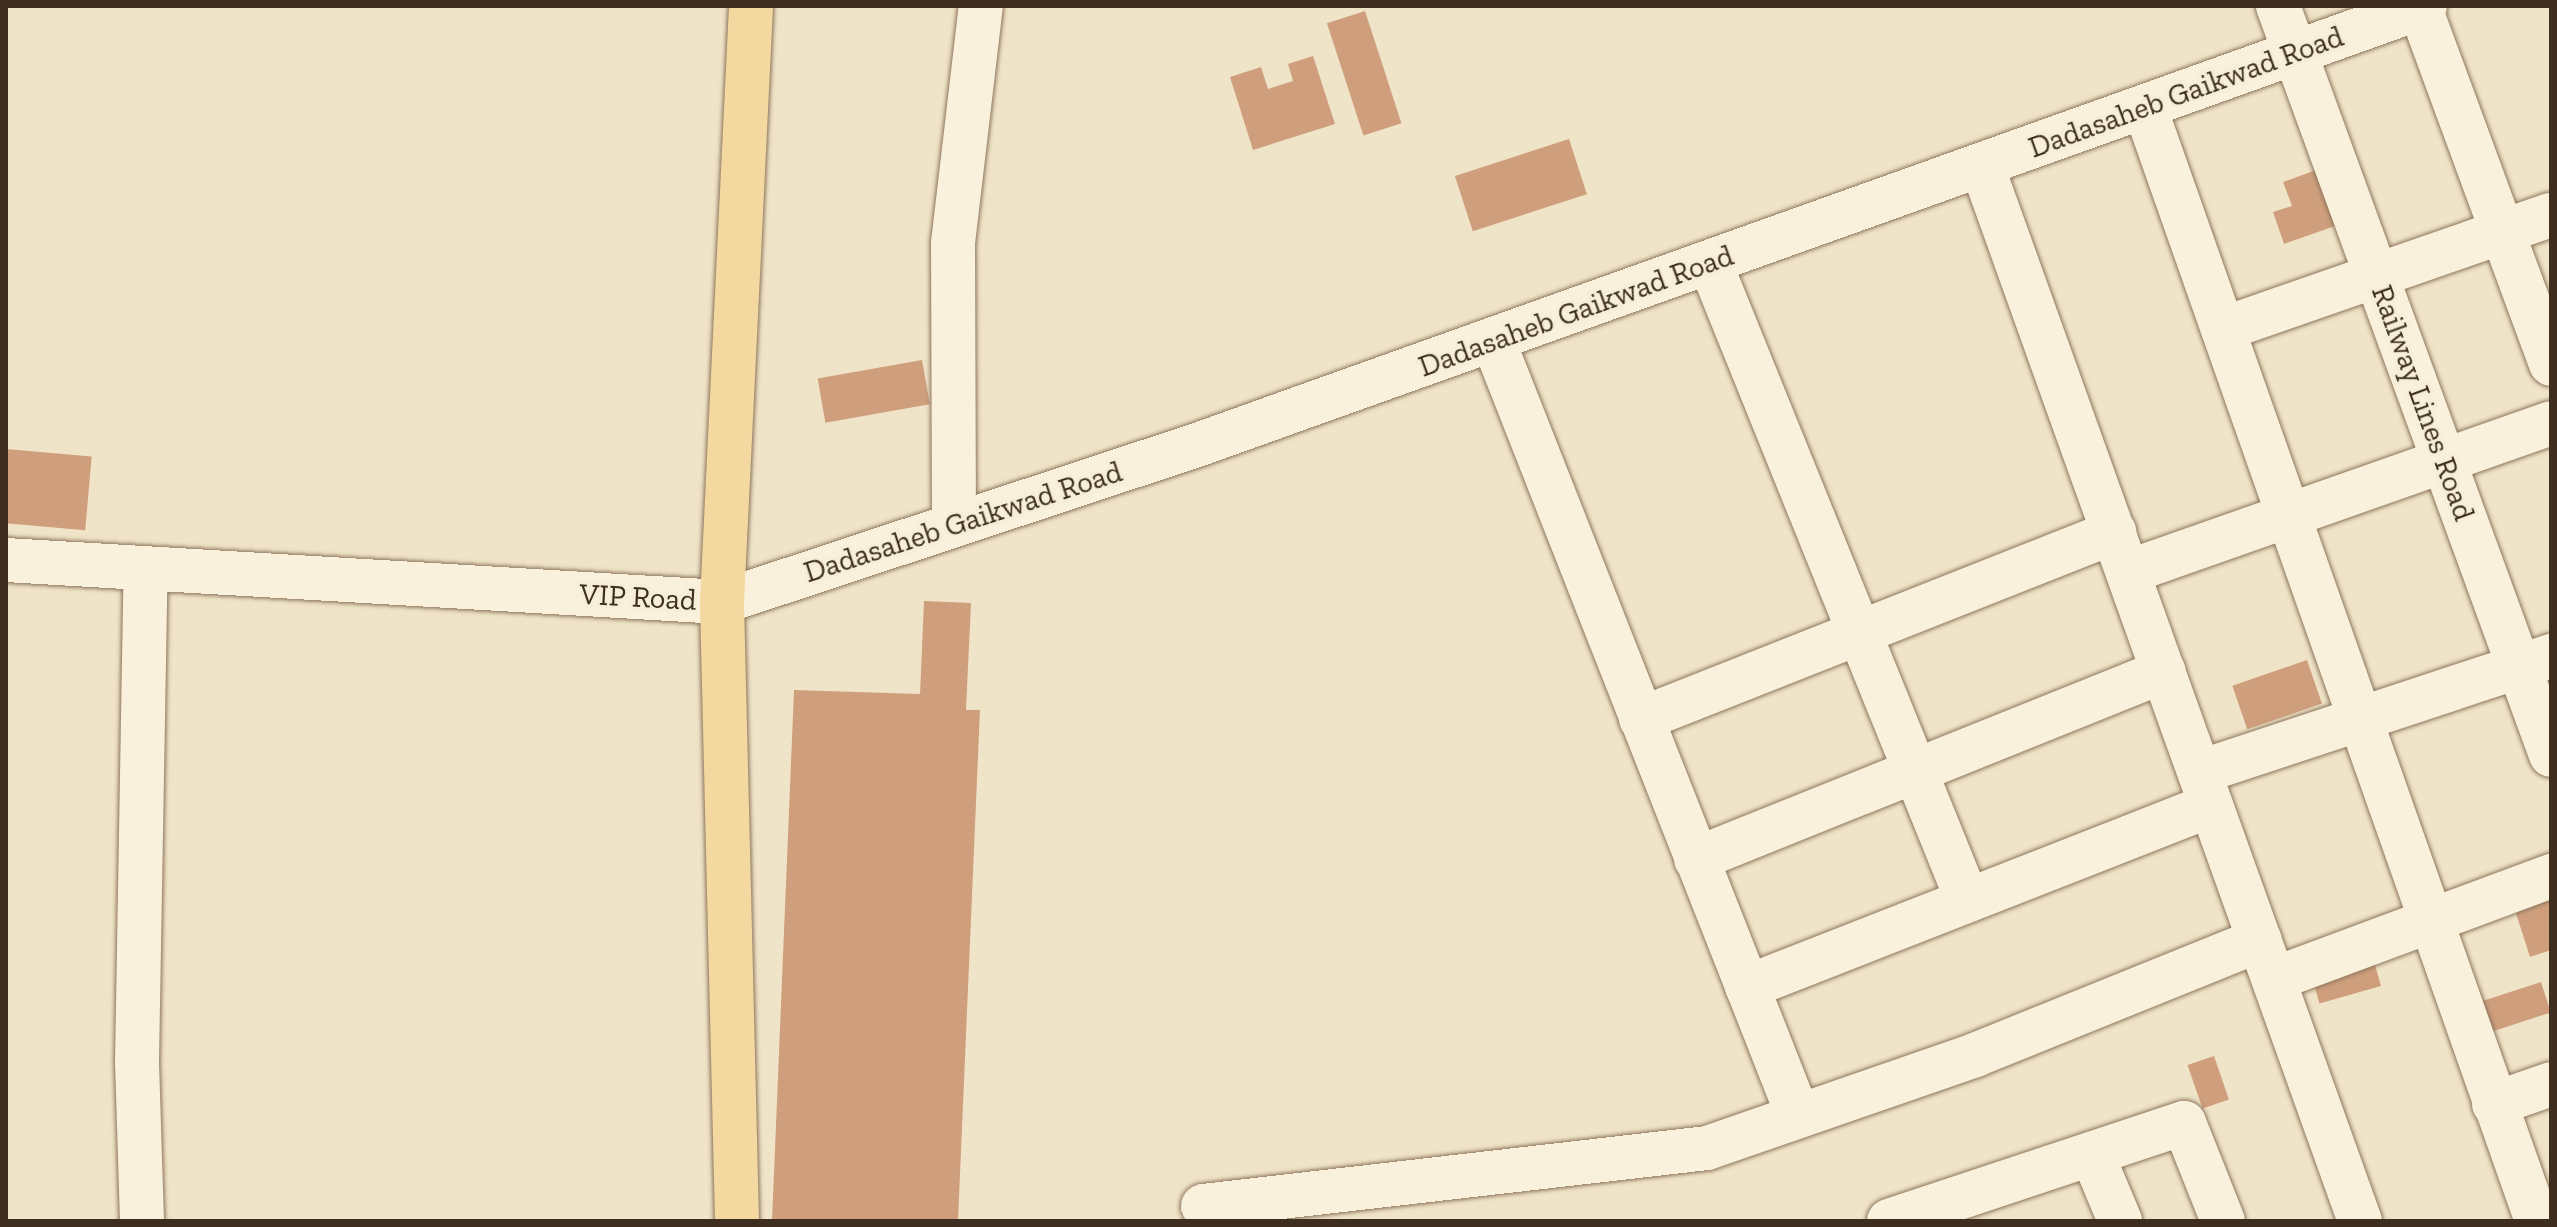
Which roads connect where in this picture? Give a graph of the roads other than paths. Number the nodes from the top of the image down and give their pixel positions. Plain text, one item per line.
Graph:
1 (751, 6) edge
2 (981, 6) edge
3 (2278, 6) edge
4 (2422, 7) edge
5 (2295, 50) junction
6 (2145, 108) junction
7 (1982, 166) junction
8 (2551, 215) edge
9 (2501, 232) junction
10 (1710, 263) junction
11 (2377, 275) junction
12 (2223, 329) junction
13 (1493, 340) junction
14 (2551, 364) edge
15 (2551, 423) edge
16 (2445, 462) junction
17 (2287, 514) junction
18 (954, 525) junction
19 (2114, 532) junction
20 (6, 560) edge
21 (146, 568) junction
22 (2128, 572) junction
23 (722, 602) junction
24 (1859, 632) junction
25 (2535, 662) edge
26 (2164, 671) junction
27 (1641, 719) junction
28 (2359, 720) junction
29 (2551, 755) edge
30 (1915, 771) junction
31 (2206, 789) junction
32 (1696, 859) junction
33 (2551, 876) edge
34 (1967, 899) junction
35 (2429, 921) junction
36 (2267, 960) junction
37 (1747, 987) junction
38 (2551, 1084) edge
39 (2494, 1104) junction
40 (1797, 1113) junction
41 (2092, 1154) junction
42 (1203, 1206) dead end
43 (1917, 1217) edge
44 (142, 1221) edge
45 (737, 1221) edge
46 (2120, 1221) edge
47 (2223, 1221) edge
48 (2360, 1221) edge
49 (2537, 1221) edge

1 - 23 main road, VIP Road
2 - 18 street
3 - 5 street, Railway Lines Road
4 - 5 street, Dadasaheb Gaikwad Road
4 - 9 street
5 - 6 street, Dadasaheb Gaikwad Road
5 - 11 street, Railway Lines Road
6 - 7 street, Dadasaheb Gaikwad Road
6 - 12 street
7 - 10 street, Dadasaheb Gaikwad Road
7 - 19 street
8 - 9 street
9 - 11 street
9 - 14 street
10 - 13 street, Dadasaheb Gaikwad Road
10 - 24 street
11 - 12 street
11 - 16 street, Railway Lines Road
12 - 17 street
13 - 18 street, Dadasaheb Gaikwad Road
13 - 27 street
15 - 16 street
16 - 17 street
16 - 25 street, Railway Lines Road
17 - 22 street
17 - 28 street
18 - 23 street, Dadasaheb Gaikwad Road
19 - 22 street
19 - 24 street
20 - 21 street, VIP Road
21 - 23 street, VIP Road
21 - 44 street
22 - 26 street
23 - 45 main road
24 - 27 street
24 - 30 street
25 - 28 street
25 - 29 street, Railway Lines Road
26 - 30 street
26 - 31 street
27 - 32 street
28 - 31 street
28 - 35 street
30 - 32 street
30 - 34 street
31 - 34 street
31 - 36 street
32 - 37 street
33 - 35 street
34 - 37 street
35 - 36 street
35 - 39 street
36 - 40 street
36 - 48 street
37 - 40 street
38 - 39 street
39 - 49 street
40 - 42 street
41 - 43 street
41 - 46 street
41 - 47 street

